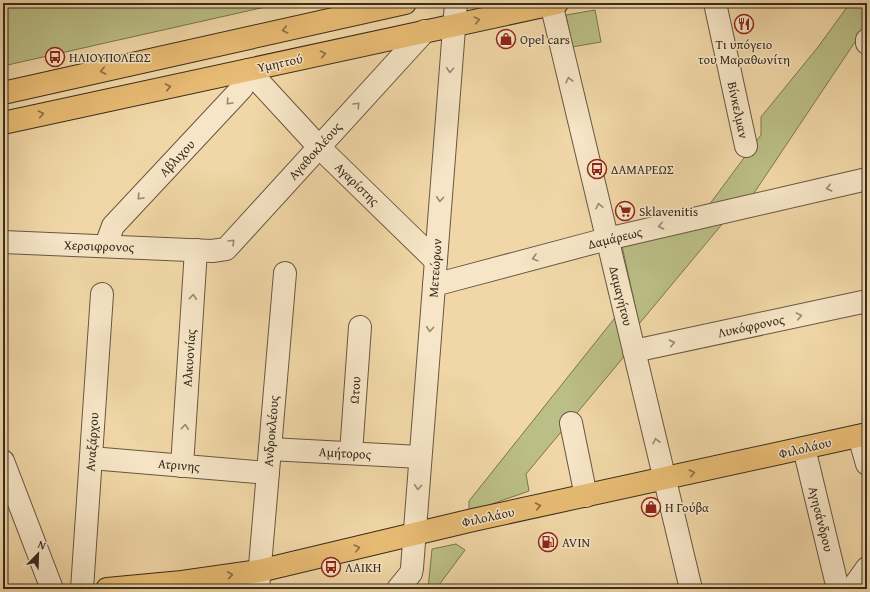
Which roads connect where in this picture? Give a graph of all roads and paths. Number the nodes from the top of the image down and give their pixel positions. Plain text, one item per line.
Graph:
1 (405, 3) edge
2 (456, 3) edge
3 (553, 3) edge
4 (715, 3) edge
5 (454, 25) junction
6 (425, 31) junction
7 (248, 70) junction
8 (3, 93) edge
9 (3, 123) edge
10 (746, 146) dead end
11 (319, 147) junction
12 (867, 179) edge
13 (607, 239) junction
14 (3, 242) edge
15 (106, 245) junction
16 (196, 250) junction
17 (436, 260) junction
18 (285, 273) dead end
19 (434, 285) junction
20 (102, 294) dead end
21 (867, 301) edge
22 (360, 327) dead end
23 (634, 351) junction
24 (571, 423) dead end
25 (863, 435) edge
26 (804, 448) junction
27 (270, 449) junction
28 (351, 453) junction
29 (420, 457) junction
30 (91, 458) junction
31 (3, 461) edge
32 (867, 464) edge
33 (182, 466) junction
34 (268, 473) junction
35 (665, 479) junction
36 (586, 496) junction
37 (415, 534) junction
38 (867, 568) edge
39 (259, 580) edge
40 (405, 584) edge
41 (52, 589) edge
42 (82, 589) edge
43 (107, 589) edge
44 (691, 589) edge
45 (838, 589) edge
46 (852, 589) edge

1 -> 8 main road
2 - 5 street, Μετεώρων
5 -> 3 main road, Υμηττού
13 -> 3 street, Δαμαγήτου
4 - 10 street, Βίνκελμαν
5 - 6 main road, Υμηττού
5 -> 17 street, Μετεώρων
7 -> 6 main road, Υμηττού
11 -> 6 street, Αγαθοκλέους
9 -> 7 main road, Υμηττού
7 - 11 street, Αγαρίστης
7 -> 15 street, Αβλιχου
16 -> 11 street, Αγαθοκλέους
11 - 17 street, Αγαρίστης
12 -> 13 street, Δαμάρεως
13 -> 19 street, Δαμάρεως
13 - 23 street, Δαμαγήτου
14 - 15 street, Χερσιφρονος
15 - 16 street, Χερσιφρονος
33 -> 16 street, Αλκυονίας
17 - 19 street, Μετεώρων
18 - 27 street, Ανδροκλέους
19 -> 29 street, Μετεώρων
20 - 30 street, Αναξάρχου
23 -> 21 street, Λυκόφρονος
22 - 28 street, Ωτου
35 -> 23 street, Δαμαγήτου
24 - 36 street
25 - 26 main road, Φιλολάου
25 - 32 street
35 -> 26 main road, Φιλολάου
26 - 45 street, Αγησάνδρου
27 - 28 street, Αμήτορος
27 - 34 street, Ανδροκλέους
28 - 29 street, Αμήτορος
29 -> 37 street, Μετεώρων
30 - 33 street, Ατρινης
30 - 42 street, Αναξάρχου
31 - 41 street
33 - 34 street, Ατρινης
34 - 39 street, Ανδροκλέους
35 - 36 main road, Φιλολάου
35 - 44 street, Δαμαγήτου
37 -> 36 main road, Φιλολάου
39 -> 37 main road, Φιλολάου
37 - 40 street, Μετεώρων
38 - 46 street
43 -> 39 main road, Φιλολάου

